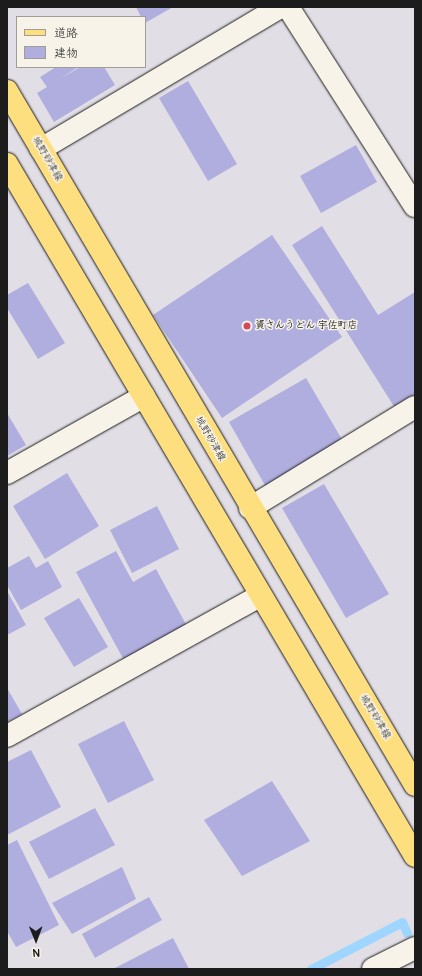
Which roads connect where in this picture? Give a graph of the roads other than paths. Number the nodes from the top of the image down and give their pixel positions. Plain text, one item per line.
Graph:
1 (280, 7) edge
2 (288, 7) edge
3 (7, 92) edge
4 (41, 149) junction
5 (7, 164) edge
6 (415, 206) edge
7 (144, 396) junction
8 (415, 407) edge
9 (7, 473) edge
10 (250, 508) junction
11 (260, 596) junction
12 (7, 736) edge
13 (415, 785) edge
14 (415, 856) edge
15 (415, 948) edge
16 (373, 969) edge

1 - 4 street
2 - 6 street
3 - 4 main road, 城野砂津線
4 - 10 main road, 城野砂津線
5 - 7 main road
7 - 9 street
7 - 11 main road
8 - 10 street
10 - 13 main road, 城野砂津線
11 - 12 street
11 - 14 main road
15 - 16 street

